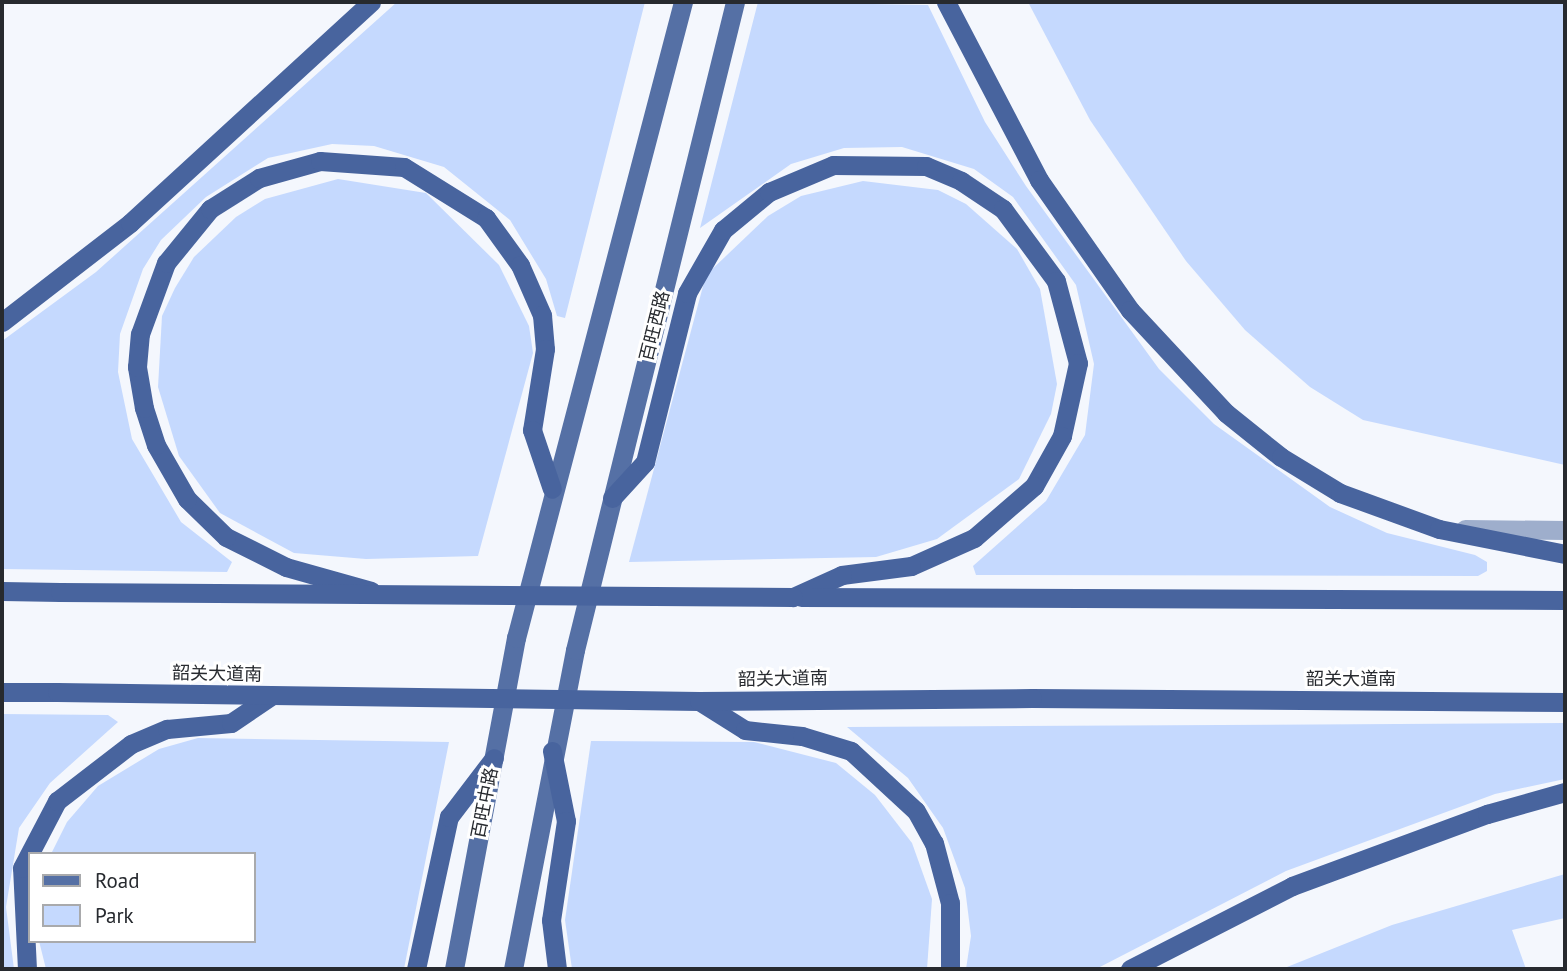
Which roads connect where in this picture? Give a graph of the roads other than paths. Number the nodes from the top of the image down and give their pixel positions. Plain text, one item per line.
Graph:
1 (371, 2) edge
2 (683, 2) edge
3 (735, 2) edge
4 (946, 2) edge
5 (2, 322) edge
6 (552, 489) junction
7 (612, 498) junction
8 (1439, 529) junction
9 (1565, 530) edge
10 (1565, 554) edge
11 (2, 591) edge
12 (380, 594) junction
13 (793, 597) junction
14 (1565, 600) edge
15 (2, 692) edge
16 (271, 696) junction
17 (699, 701) junction
18 (1565, 702) edge
19 (552, 751) junction
20 (494, 758) junction
21 (1565, 792) edge
22 (33, 852) edge
23 (28, 865) edge
24 (27, 969) edge
25 (416, 969) edge
26 (454, 969) edge
27 (513, 969) edge
28 (557, 969) edge
29 (950, 969) edge
30 (1130, 969) edge

1 - 5 highway
2 - 6 main road
3 - 7 main road, 百旺西路
4 - 8 highway
6 - 12 highway
6 - 20 main road, 百旺中路
7 - 13 highway
7 - 19 main road, 百旺西路
8 - 9 street
8 - 10 highway
11 - 12 highway, bridge
12 - 13 highway, bridge
13 - 14 highway
15 - 16 highway, 韶关大道南, bridge
16 - 17 highway, 韶关大道南, bridge
16 - 22 highway
17 - 18 highway, 韶关大道南, bridge
17 - 29 highway
19 - 27 main road
19 - 28 highway
20 - 25 highway
20 - 26 main road, 百旺中路
21 - 30 highway
23 - 24 highway

